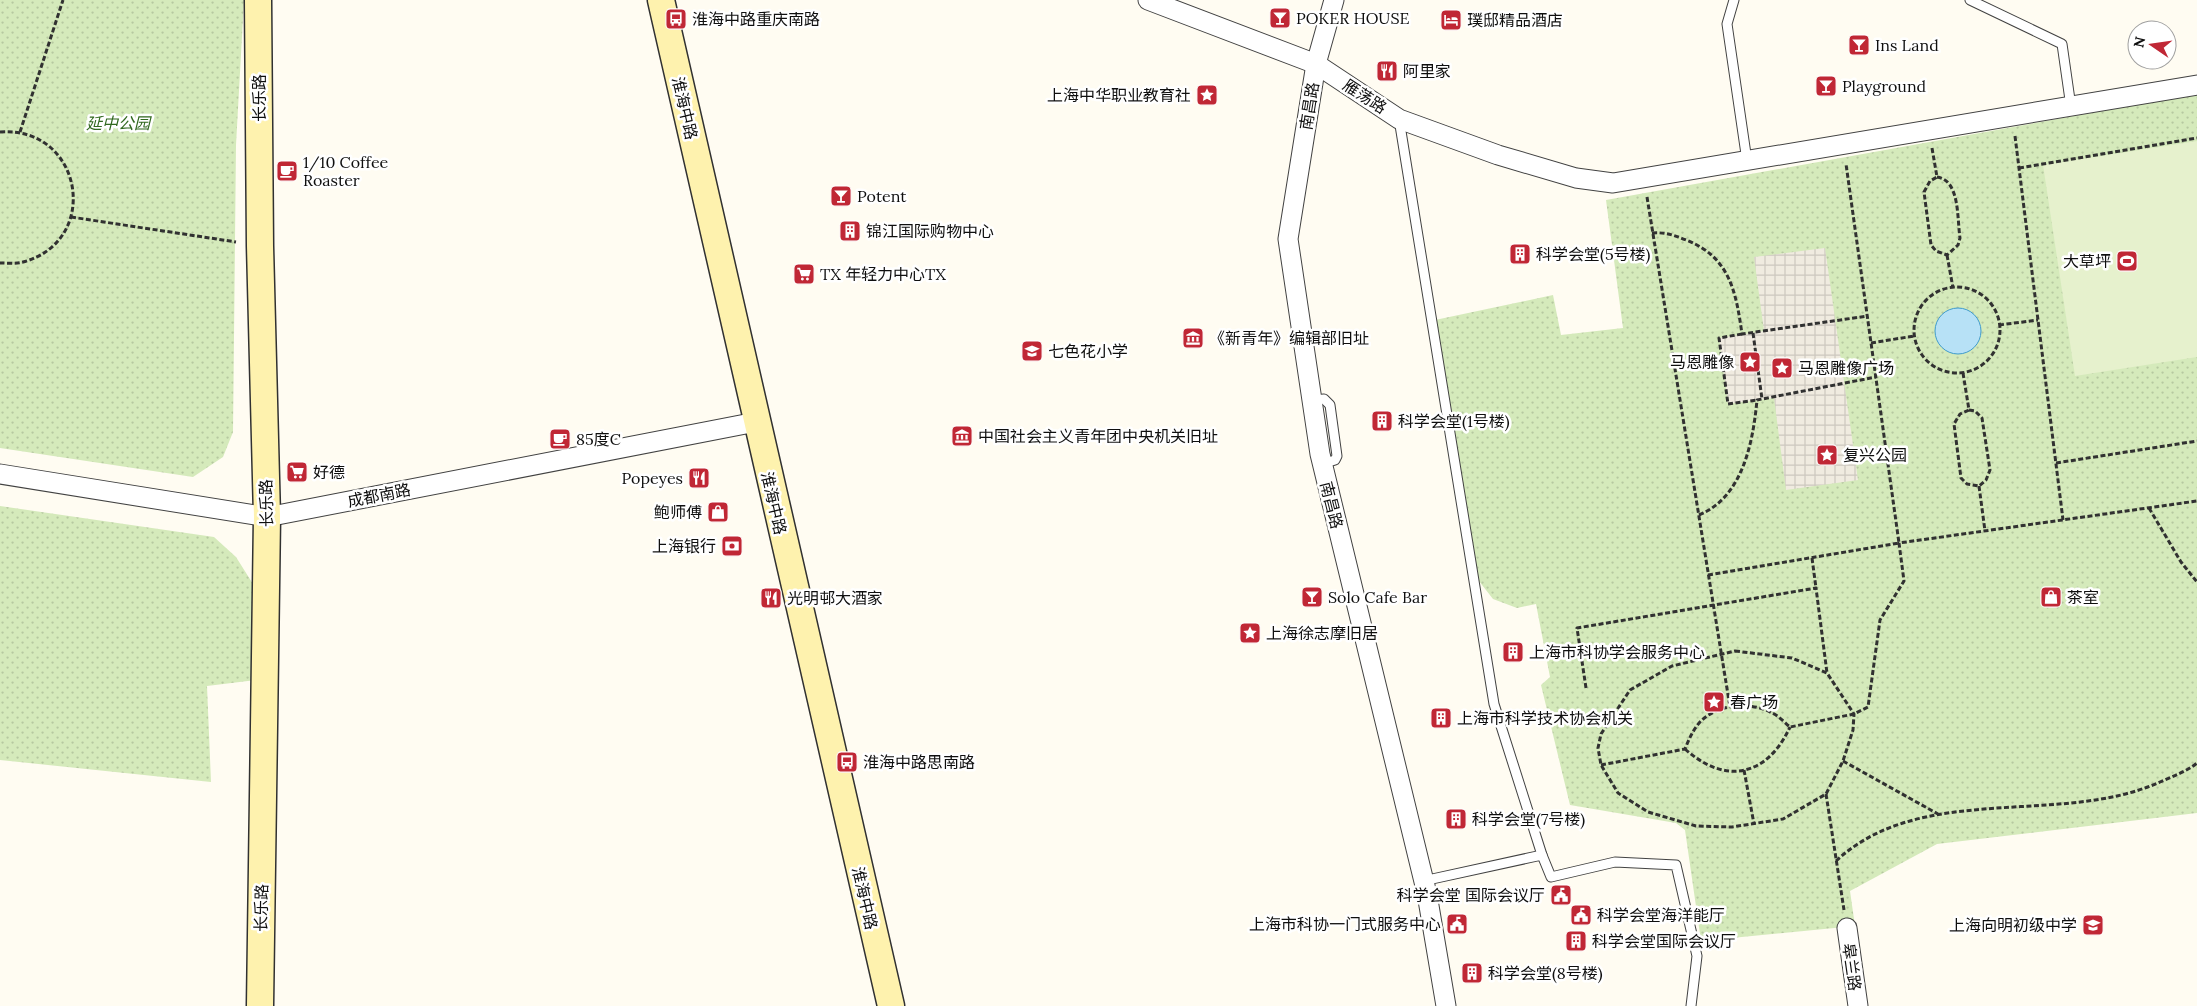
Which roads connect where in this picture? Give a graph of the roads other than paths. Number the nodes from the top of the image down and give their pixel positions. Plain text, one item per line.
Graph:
1 (258, 0) edge
2 (660, 0) edge
3 (1148, 0) edge
4 (1334, 0) edge
5 (1734, 0) edge
6 (1970, 0) edge
7 (1316, 64) junction
8 (2197, 85) edge
9 (2071, 108) junction
10 (1399, 118) junction
11 (1747, 161) junction
12 (756, 422) junction
13 (0, 474) edge
14 (267, 517) junction
15 (1542, 855) junction
16 (1423, 881) junction
17 (1847, 928) road end
18 (260, 1006) edge
19 (890, 1006) edge
20 (1446, 1006) edge
21 (1691, 1006) edge
22 (1858, 1006) edge

1 - 14 main road, 长乐路
2 - 12 main road, 淮海中路
3 - 7 street, 雁荡路
4 - 7 street, 南昌路
5 - 11 lane
6 - 9 lane
7 - 10 street, 雁荡路
7 - 16 street, 南昌路
8 - 9 street, 雁荡路
9 - 11 street, 雁荡路
10 - 11 street, 雁荡路
10 - 15 lane
12 - 14 street, 成都南路
12 - 19 main road, 淮海中路
13 - 14 street, 成都南路
14 - 18 main road, 长乐路
15 - 16 lane
15 - 21 lane
16 - 20 street, 南昌路
17 - 22 street, 皋兰路

